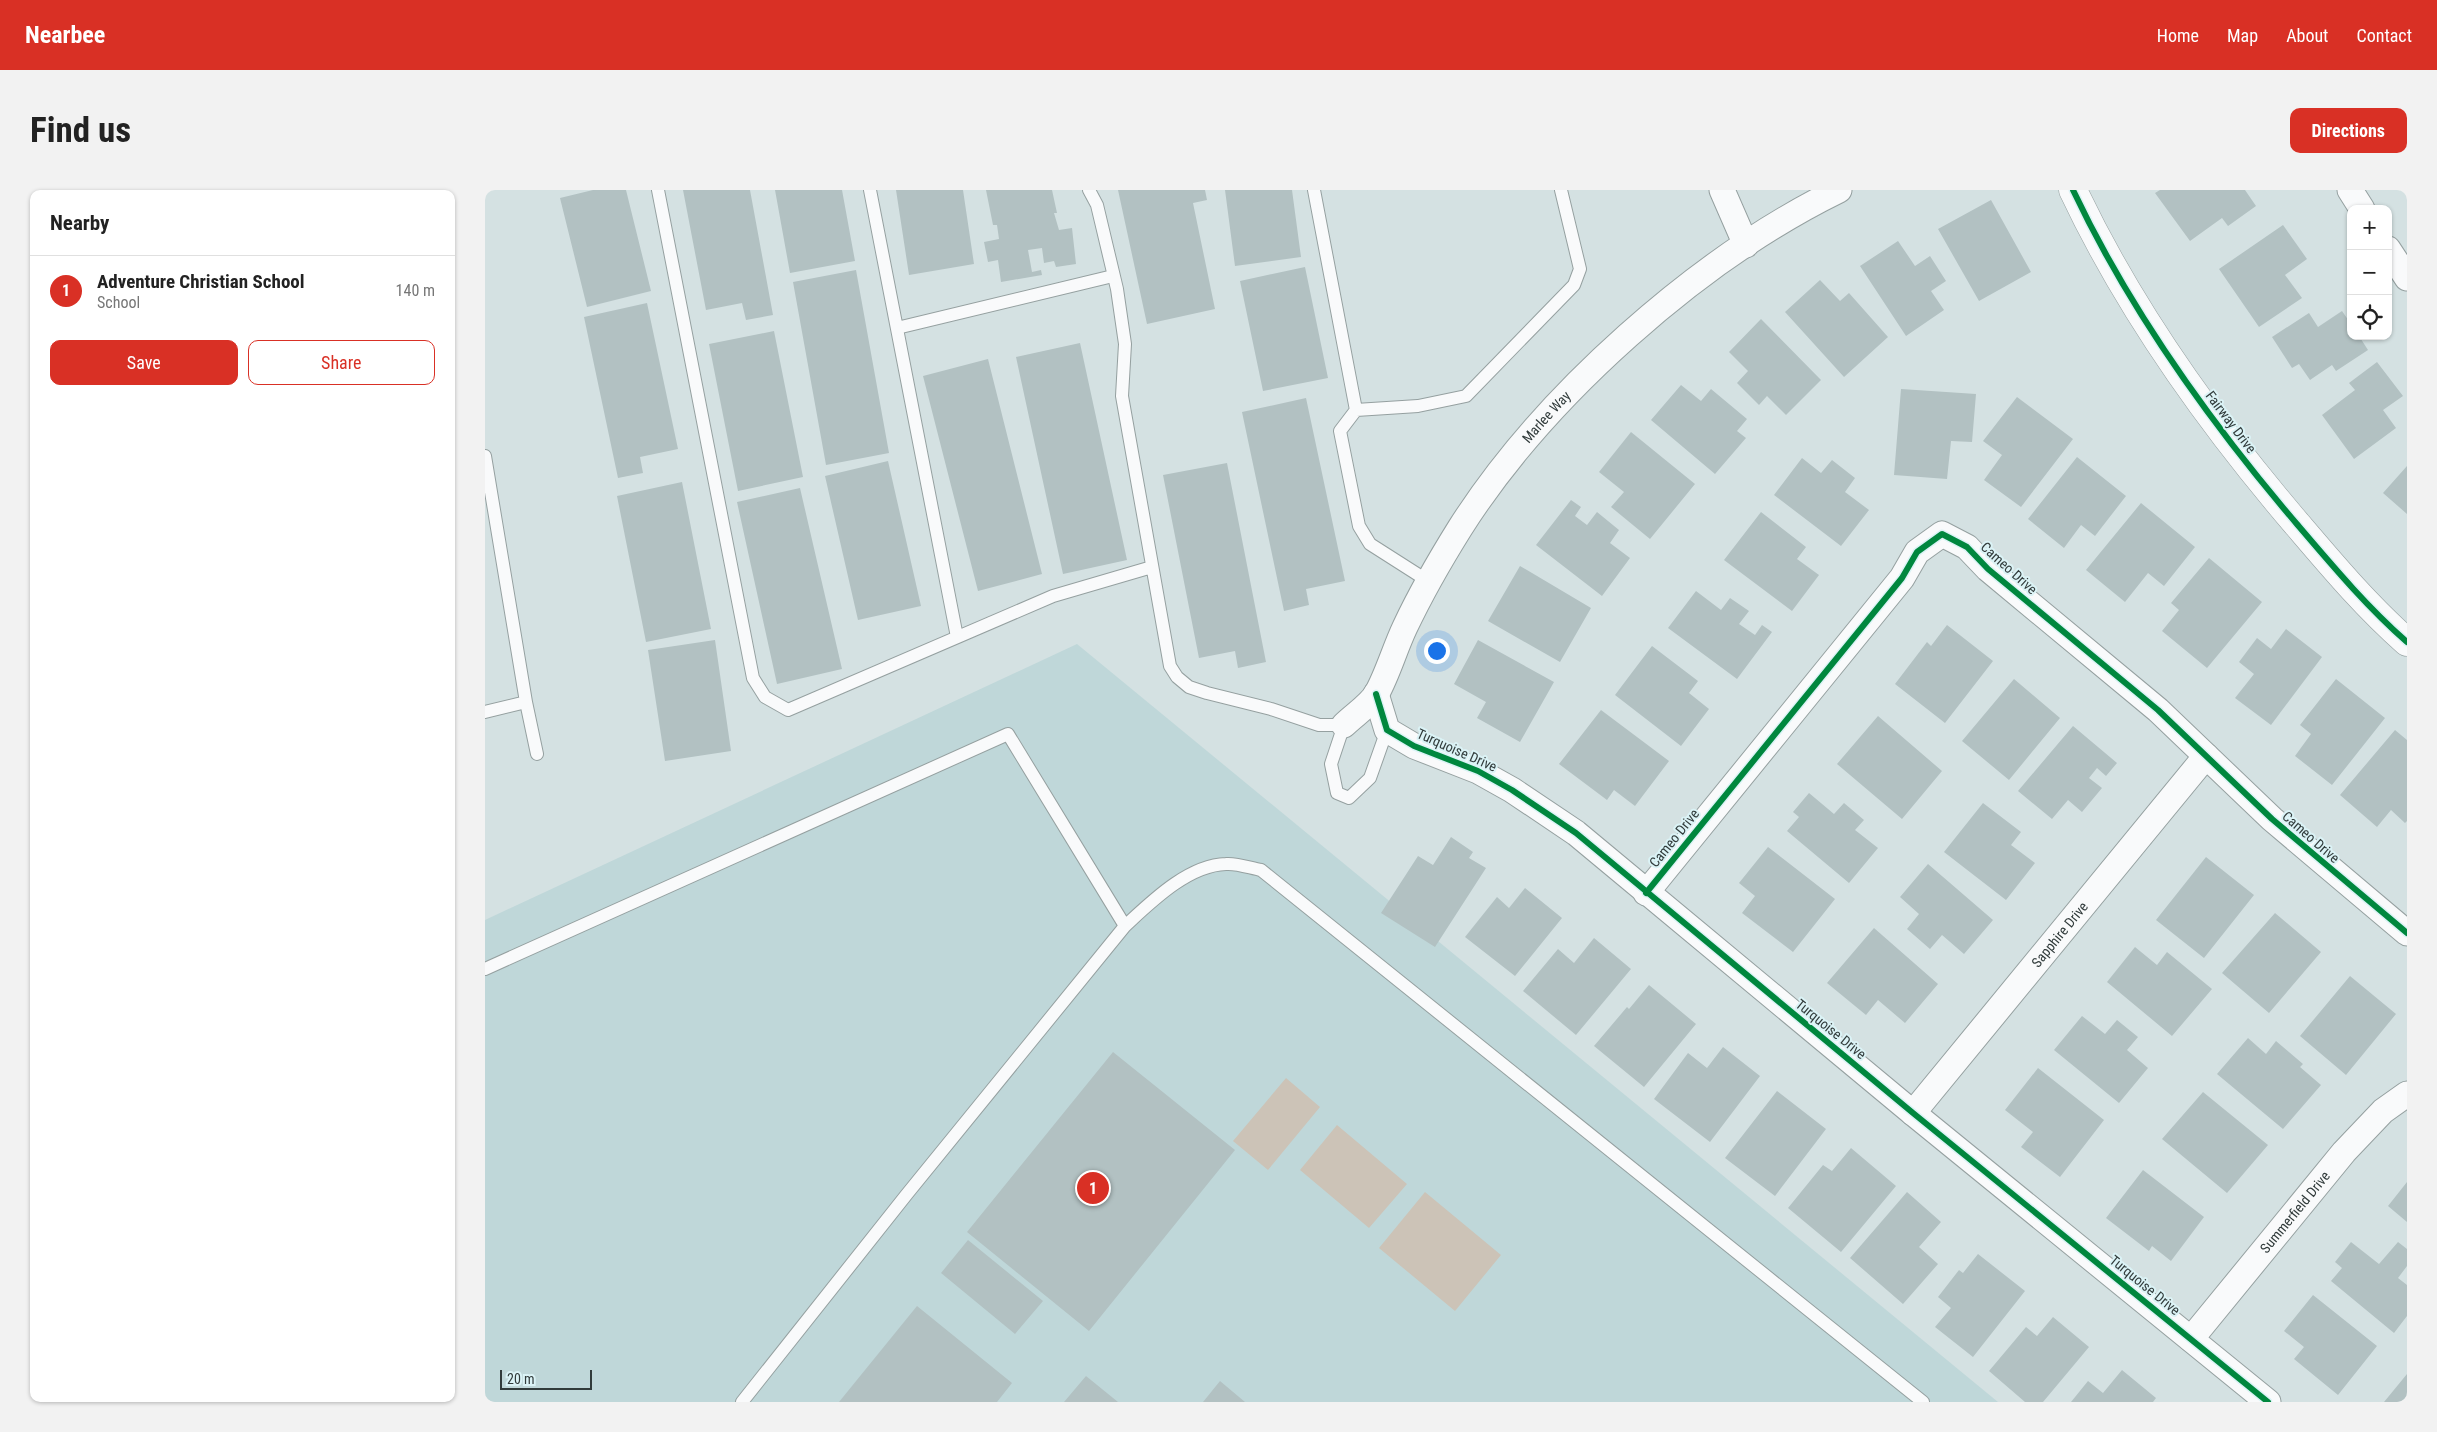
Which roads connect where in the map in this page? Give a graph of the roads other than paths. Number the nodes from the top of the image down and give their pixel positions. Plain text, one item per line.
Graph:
1 (658, 190) edge
2 (870, 190) edge
3 (1089, 190) edge
4 (1314, 190) edge
5 (1561, 190) edge
6 (1722, 190) edge
7 (1839, 190) edge
8 (2073, 190) edge
9 (2350, 190) edge
10 (1812, 196) edge
11 (2359, 205) edge
12 (1746, 245) junction
13 (2389, 250) edge
14 (1113, 276) junction
15 (2407, 278) edge
16 (897, 328) junction
17 (1355, 410) junction
18 (485, 456) edge
19 (489, 506) edge
20 (1152, 567) junction
21 (1428, 581) junction
22 (957, 637) junction
23 (2407, 642) edge
24 (1376, 694) junction
25 (526, 702) junction
26 (485, 712) edge
27 (1344, 725) junction
28 (1387, 730) junction
29 (537, 754) dead end
30 (2206, 756) junction
31 (1646, 892) junction
32 (1125, 926) junction
33 (2407, 933) edge
34 (485, 969) edge
35 (2407, 1094) edge
36 (1913, 1113) junction
37 (2191, 1339) junction
38 (742, 1402) edge
39 (1923, 1402) edge
40 (2268, 1402) edge

1 - 22 lane
2 - 16 lane
3 - 14 lane
4 - 17 lane
5 - 17 lane
6 - 12 street
7 - 10 street, Marlee Way
8 - 23 street, Fairway Drive
9 - 11 street
10 - 12 street, Marlee Way
12 - 21 street, Marlee Way
13 - 15 street
14 - 16 lane
14 - 20 lane
16 - 22 lane
17 - 21 lane
18 - 19 lane
19 - 25 lane
20 - 22 lane
20 - 27 lane
21 - 24 street, Marlee Way
24 - 27 street, Marlee Way
24 - 28 street
25 - 26 lane
25 - 29 lane
27 - 28 lane
28 - 31 street, Turquoise Drive
30 - 31 street, Cameo Drive
30 - 33 street, Cameo Drive
30 - 36 street, Sapphire Drive
31 - 36 street, Turquoise Drive
32 - 34 lane
32 - 38 lane
32 - 39 lane
35 - 37 street, Summerfield Drive
36 - 37 street, Turquoise Drive
37 - 40 street, Turquoise Drive

